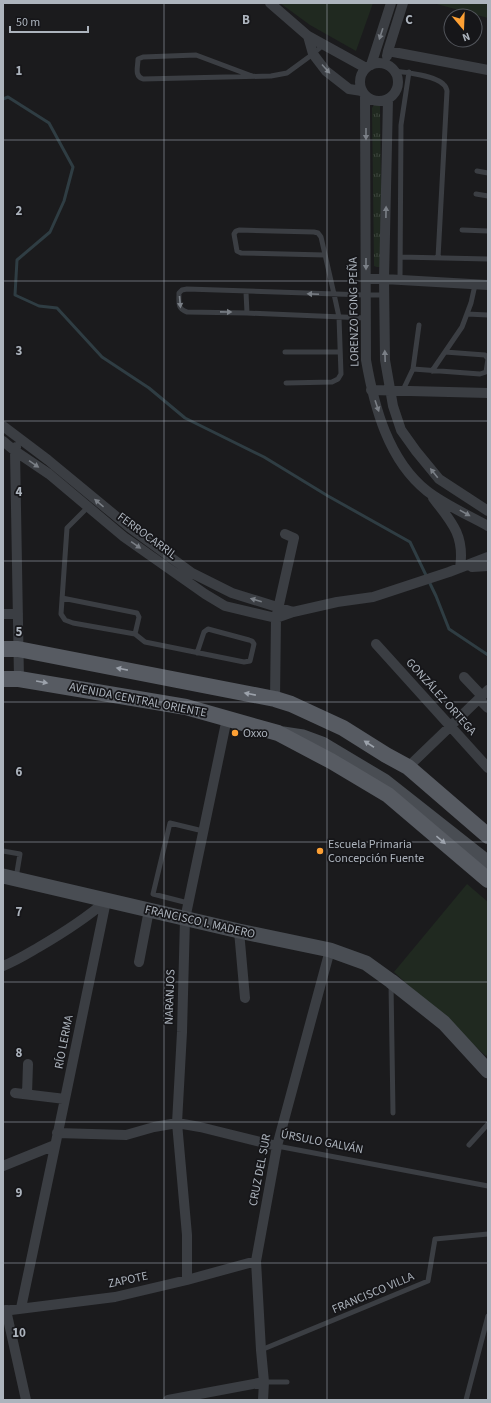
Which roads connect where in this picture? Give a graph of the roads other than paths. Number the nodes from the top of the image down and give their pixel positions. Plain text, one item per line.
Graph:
1 (270, 3) edge
2 (391, 3) edge
3 (403, 3) edge
4 (308, 36) junction
5 (323, 44) junction
6 (388, 50) junction
7 (313, 54) junction
8 (368, 67) junction
9 (391, 68) junction
10 (488, 70) edge
11 (409, 72) junction
12 (252, 76) junction
13 (363, 93) junction
14 (388, 99) junction
15 (477, 171) dead end
16 (488, 173) edge
17 (476, 194) dead end
18 (488, 196) edge
19 (462, 230) dead end
20 (488, 231) edge
21 (325, 254) junction
22 (400, 257) junction
23 (438, 258) junction
24 (488, 259) edge
25 (366, 279) junction
26 (384, 279) junction
27 (400, 280) junction
28 (475, 284) junction
29 (488, 285) edge
30 (246, 292) junction
31 (334, 294) junction
32 (366, 295) junction
33 (385, 295) junction
34 (247, 313) junction
35 (467, 314) junction
36 (488, 315) edge
37 (339, 317) junction
38 (366, 318) junction
39 (419, 325) dead end
40 (285, 352) dead end
41 (340, 352) junction
42 (445, 352) junction
43 (413, 369) junction
44 (432, 371) junction
45 (286, 383) dead end
46 (371, 390) junction
47 (390, 390) junction
48 (403, 390) junction
49 (488, 393) edge
50 (3, 426) edge
51 (19, 440) junction
52 (3, 441) edge
53 (15, 451) junction
54 (426, 490) junction
55 (88, 507) junction
56 (488, 511) edge
57 (488, 526) edge
58 (285, 534) dead end
59 (488, 557) edge
60 (488, 566) edge
61 (460, 568) junction
62 (62, 598) junction
63 (278, 606) junction
64 (293, 612) junction
65 (3, 614) edge
66 (18, 614) junction
67 (276, 618) junction
68 (136, 634) junction
69 (376, 644) dead end
70 (11, 649) edge
71 (197, 653) junction
72 (464, 677) dead end
73 (3, 679) edge
74 (19, 679) junction
75 (483, 695) edge
76 (275, 699) junction
77 (488, 708) edge
78 (227, 718) junction
79 (450, 726) junction
80 (278, 733) junction
81 (386, 755) junction
82 (408, 768) junction
83 (488, 768) edge
84 (203, 831) junction
85 (488, 836) edge
86 (3, 851) edge
87 (487, 857) edge
88 (6, 877) edge
89 (488, 880) edge
90 (106, 901) junction
91 (188, 903) junction
92 (149, 910) junction
93 (185, 919) junction
94 (239, 931) junction
95 (330, 950) junction
96 (138, 962) dead end
97 (3, 966) edge
98 (391, 981) junction
99 (245, 998) dead end
100 (28, 1064) dead end
101 (488, 1071) edge
102 (15, 1093) dead end
103 (27, 1094) junction
104 (65, 1099) junction
105 (393, 1113) dead end
106 (177, 1123) junction
107 (488, 1124) edge
108 (57, 1133) junction
109 (55, 1145) junction
110 (469, 1145) dead end
111 (277, 1146) junction
112 (3, 1166) edge
113 (488, 1186) edge
114 (488, 1234) edge
115 (256, 1261) junction
116 (187, 1280) junction
117 (21, 1308) junction
118 (5, 1310) edge
119 (488, 1316) edge
120 (260, 1350) junction
121 (264, 1382) junction
122 (287, 1382) dead end
123 (26, 1400) edge
124 (168, 1400) edge
125 (263, 1400) edge
126 (466, 1400) edge

1 - 4 street
2 -> 8 street
3 - 6 street
4 - 5 street
4 - 7 street
5 - 7 lane
5 - 8 street
6 - 9 street
6 - 10 street
7 - 12 lane
7 -> 13 street
8 - 9 street
8 - 13 street
9 - 11 lane
9 - 14 street
11 - 22 lane
11 - 23 lane
12 - 12 lane
13 - 14 street
13 -> 25 street, LORENZO FONG PEÑA
26 -> 14 street
15 - 16 lane
17 - 18 lane
19 - 20 lane
21 - 21 lane
21 - 31 lane
22 - 23 lane
22 - 27 lane
23 - 24 lane
25 - 26 street
25 - 32 street, LORENZO FONG PEÑA
26 - 27 street
26 - 33 street
27 - 28 street
28 - 29 street
28 - 35 lane
31 -> 30 lane
30 - 34 lane
30 -> 34 lane
31 - 32 lane
31 - 37 lane
32 - 33 lane
32 - 38 street, LORENZO FONG PEÑA
47 -> 33 street
34 - 37 lane
35 - 36 lane
35 - 42 lane
37 - 38 lane
37 - 41 lane
38 - 46 street, LORENZO FONG PEÑA
39 - 43 lane
40 - 41 lane
41 - 45 lane
42 - 44 lane
42 - 44 lane
43 - 44 lane
43 - 48 lane
46 - 47 street
46 -> 54 street, LORENZO FONG PEÑA
47 - 48 street
56 -> 47 street
48 - 49 street
50 - 51 street, FERROCARRIL
51 - 53 street
63 -> 51 street, FERROCARRIL
52 - 53 street, FERROCARRIL
53 -> 55 street, FERROCARRIL
53 - 66 street
54 -> 57 street, LORENZO FONG PEÑA
54 - 61 street
55 - 62 lane
55 -> 67 street, FERROCARRIL
58 - 63 street
59 - 61 street
60 - 61 street
61 - 64 street
62 - 68 lane
62 - 68 lane
63 - 64 street, FERROCARRIL
63 - 67 street
64 - 67 street
65 - 66 street
66 - 70 street
67 - 76 street
68 - 71 lane
69 - 79 street, GONZÁLEZ ORTEGA
70 - 74 street
76 -> 70 main road
71 - 71 lane
72 - 75 street
73 - 74 main road, AVENIDA CENTRAL ORIENTE
74 -> 78 main road, AVENIDA CENTRAL ORIENTE
75 - 77 street
75 - 79 street
81 -> 76 main road
78 - 80 main road, AVENIDA CENTRAL ORIENTE
78 - 84 street, NARANJOS
79 - 82 street
79 - 83 street, GONZÁLEZ ORTEGA
80 - 87 street
80 -> 89 main road, AVENIDA CENTRAL ORIENTE
81 - 82 main road
81 - 87 main road
82 - 85 main road
84 - 91 street, NARANJOS
84 - 91 lane
86 - 88 lane
88 - 90 street, FRANCISCO I. MADERO
90 - 92 street, FRANCISCO I. MADERO
90 - 97 street
90 - 104 street, RÍO LERMA
91 - 93 street, NARANJOS
92 - 93 street, FRANCISCO I. MADERO
92 - 96 street
93 - 94 street, FRANCISCO I. MADERO
93 - 106 street, NARANJOS
94 - 95 street, FRANCISCO I. MADERO
94 - 99 street
95 - 98 street, FRANCISCO I. MADERO
95 - 111 street, CRUZ DEL SUR
98 - 101 street, FRANCISCO I. MADERO
98 - 105 lane
100 - 103 street
102 - 103 street
103 - 104 street
104 - 108 street, RÍO LERMA
106 - 108 street, ÚRSULO GALVÁN
106 - 111 street, ÚRSULO GALVÁN
106 - 116 street, NARANJOS
107 - 110 lane
108 - 109 street, RÍO LERMA
109 - 112 street
109 - 117 street, RÍO LERMA
111 - 113 lane, ÚRSULO GALVÁN
111 - 115 street, CRUZ DEL SUR
114 - 120 lane, FRANCISCO VILLA
115 - 116 street, ZAPOTE
115 - 120 street, CRUZ DEL SUR
116 - 117 street, ZAPOTE
117 - 118 street, ZAPOTE
118 - 123 street
119 - 126 lane
120 - 121 street, CRUZ DEL SUR
121 - 122 lane
121 - 124 street
121 - 125 street, CRUZ DEL SUR

